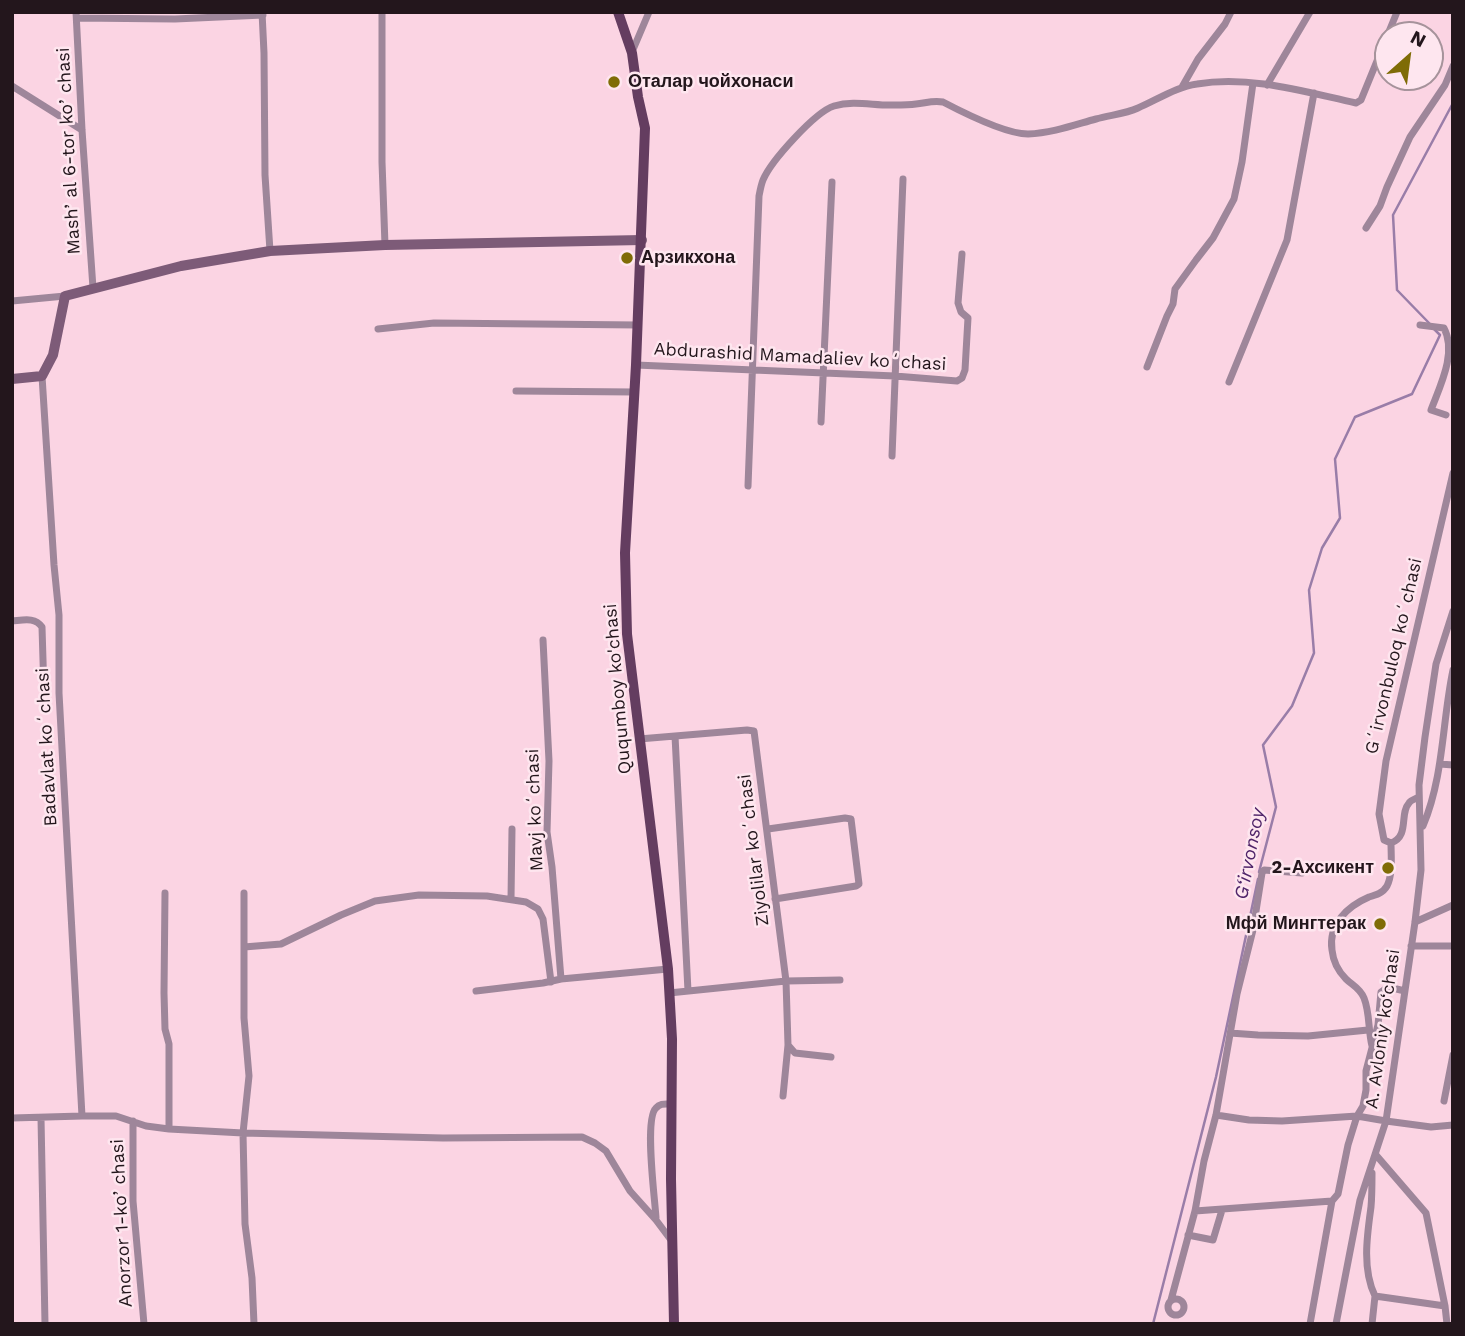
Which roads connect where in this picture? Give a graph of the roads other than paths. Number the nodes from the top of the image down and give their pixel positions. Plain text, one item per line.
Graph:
1 (382, 12) edge
2 (618, 12) edge
3 (649, 12) edge
4 (1231, 12) edge
5 (1310, 12) edge
6 (1397, 12) edge
7 (262, 14) edge
8 (76, 15) edge
9 (632, 53) junction
10 (1453, 66) edge
11 (1253, 83) junction
12 (1266, 85) junction
13 (12, 86) edge
14 (1182, 87) junction
15 (1314, 93) junction
16 (82, 130) junction
17 (903, 179) dead end
18 (832, 182) dead end
19 (1366, 228) dead end
20 (642, 240) junction
21 (385, 245) junction
22 (270, 251) junction
23 (962, 254) dead end
24 (93, 288) junction
25 (65, 296) junction
26 (12, 301) edge
27 (1420, 324) dead end
28 (638, 325) junction
29 (378, 329) dead end
30 (636, 365) junction
31 (1147, 367) dead end
32 (752, 370) junction
33 (823, 373) junction
34 (43, 376) junction
35 (895, 376) junction
36 (12, 379) edge
37 (1229, 382) dead end
38 (516, 391) dead end
39 (634, 392) junction
40 (1446, 415) dead end
41 (821, 422) dead end
42 (892, 456) dead end
43 (1453, 473) edge
44 (748, 486) dead end
45 (1453, 611) edge
46 (12, 621) edge
47 (543, 640) dead end
48 (1453, 670) edge
49 (44, 693) dead end
50 (676, 736) junction
51 (639, 739) junction
52 (1440, 764) junction
53 (1453, 765) edge
54 (1419, 797) junction
55 (512, 829) dead end
56 (768, 830) junction
57 (1421, 830) junction
58 (1391, 843) junction
59 (1302, 873) dead end
60 (165, 893) dead end
61 (244, 893) dead end
62 (511, 899) junction
63 (775, 899) junction
64 (1453, 905) edge
65 (1415, 922) junction
66 (1411, 946) junction
67 (1453, 946) edge
68 (244, 947) junction
69 (668, 969) junction
70 (561, 979) junction
71 (840, 980) dead end
72 (786, 981) junction
73 (551, 982) junction
74 (476, 991) dead end
75 (688, 991) junction
76 (1405, 991) junction
77 (670, 993) junction
78 (1368, 1030) junction
79 (1230, 1033) junction
80 (788, 1045) junction
81 (1373, 1046) junction
82 (1453, 1055) edge
83 (831, 1057) dead end
84 (783, 1096) dead end
85 (1444, 1101) dead end
86 (671, 1104) junction
87 (1216, 1115) junction
88 (82, 1116) junction
89 (1357, 1116) junction
90 (12, 1118) edge
91 (41, 1118) junction
92 (133, 1121) junction
93 (1386, 1121) junction
94 (1453, 1125) edge
95 (169, 1129) junction
96 (243, 1133) junction
97 (1376, 1154) junction
98 (1372, 1167) junction
99 (1332, 1201) junction
100 (1222, 1209) junction
101 (1195, 1211) junction
102 (656, 1220) junction
103 (1188, 1235) junction
104 (672, 1242) junction
105 (1375, 1296) junction
106 (1171, 1300) dead end
107 (1446, 1306) junction
108 (46, 1324) edge
109 (144, 1324) edge
110 (254, 1324) edge
111 (674, 1324) edge
112 (1310, 1324) edge
113 (1336, 1324) edge
114 (1372, 1324) edge
115 (1447, 1324) edge

1 - 21 street
2 - 9 main road, Ququmboy ko'chasi
3 - 9 street
4 - 14 street
5 - 12 street
6 - 15 street
7 - 8 street
7 - 22 street
8 - 16 street, Mashʼal 6-tor koʼchasi
9 - 20 main road, Ququmboy ko'chasi
10 - 19 street
11 - 12 street
11 - 14 street
11 - 31 street
12 - 15 street
13 - 16 street
14 - 32 street
15 - 37 street
16 - 24 street, Mashʼal 6-tor koʼchasi
17 - 35 street
18 - 33 street
20 - 21 street
20 - 28 main road, Ququmboy ko'chasi
21 - 22 street
22 - 24 street
23 - 35 street, Abdurashid Mamadaliev koʻchasi
24 - 25 street
25 - 26 street
25 - 34 street
27 - 40 street
28 - 29 street
28 - 30 main road, Ququmboy ko'chasi
30 - 32 street, Abdurashid Mamadaliev koʻchasi
30 - 39 main road, Ququmboy ko'chasi
32 - 33 street, Abdurashid Mamadaliev koʻchasi
32 - 44 street
33 - 35 street, Abdurashid Mamadaliev koʻchasi
33 - 41 street
34 - 36 street
34 - 88 street, Badavlat koʻchasi
35 - 42 street
38 - 39 street
39 - 51 main road, Ququmboy ko'chasi
43 - 58 street, Gʻirvonbuloq koʻchasi
45 - 54 street, A. Avloniy ko‘chasi
46 - 49 street
47 - 70 street, Mavj koʻchasi
48 - 52 street
50 - 51 street
50 - 56 street, Ziyolilar koʻchasi
50 - 75 street
51 - 69 main road, Ququmboy ko'chasi
52 - 53 street
52 - 57 street
54 - 57 street, A. Avloniy ko‘chasi
54 - 58 street, Gʻirvonbuloq koʻchasi
55 - 62 street, Mavj koʻchasi
56 - 63 street, Ziyolilar koʻchasi
56 - 63 street
57 - 65 street, A. Avloniy ko‘chasi
58 - 78 street, Gʻirvonbuloq koʻchasi
59 - 79 street
60 - 95 street
61 - 68 street
62 - 68 street
62 - 73 street
63 - 72 street, Ziyolilar koʻchasi
64 - 65 street
65 - 66 street, A. Avloniy ko‘chasi
66 - 67 street
66 - 76 street, A. Avloniy ko‘chasi
68 - 96 street
69 - 70 street
69 - 77 main road, Ququmboy ko'chasi
70 - 73 street
71 - 72 street
72 - 75 street
72 - 80 street, Ziyolilar koʻchasi
73 - 74 street
75 - 77 street
76 - 81 street, Gʻirvonbuloq koʻchasi
76 - 93 street, A. Avloniy ko‘chasi
77 - 86 main road, Ququmboy ko'chasi
78 - 79 street
78 - 81 street, Gʻirvonbuloq koʻchasi
79 - 87 street
80 - 83 street
80 - 84 street, Ziyolilar koʻchasi
81 - 89 street, Gʻirvonbuloq koʻchasi
82 - 85 street
86 - 102 street
86 - 104 main road, Ququmboy ko'chasi
87 - 89 street
87 - 101 street
88 - 91 street
88 - 92 street
89 - 93 street
89 - 99 street, Gʻirvonbuloq koʻchasi
90 - 91 street
91 - 108 street
92 - 95 street
92 - 109 street, Аnorzor 1-koʼchasi
93 - 94 street
93 - 97 street, A. Avloniy ko‘chasi
95 - 96 street
96 - 102 street
96 - 110 street
97 - 98 street, A. Avloniy ko‘chasi
97 - 107 street
98 - 105 street
98 - 113 street, A. Avloniy ko‘chasi
99 - 100 street
99 - 112 street, Gʻirvonbuloq koʻchasi
100 - 101 street
100 - 103 street
101 - 103 street
102 - 104 street
103 - 106 street
104 - 111 main road, Ququmboy ko'chasi
105 - 107 street
105 - 114 street
107 - 115 street

